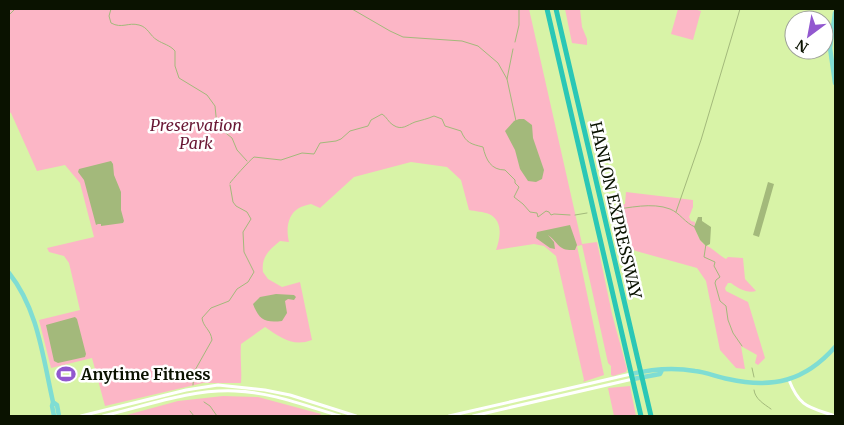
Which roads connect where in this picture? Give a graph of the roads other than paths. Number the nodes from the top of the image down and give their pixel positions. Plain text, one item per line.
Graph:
1 (547, 9) edge
2 (556, 9) edge
3 (835, 13) edge
4 (835, 83) edge
5 (9, 273) edge
6 (835, 347) edge
7 (641, 374) junction
8 (632, 377) junction
9 (789, 380) junction
10 (54, 402) junction
11 (54, 416) edge
12 (59, 416) edge
13 (81, 416) edge
14 (103, 416) edge
15 (340, 416) edge
16 (356, 416) edge
17 (449, 416) edge
18 (473, 416) edge
19 (641, 416) edge
20 (651, 416) edge
21 (835, 416) edge

1 - 8 highway, HANLON EXPRESSWAY
2 - 7 highway, HANLON EXPRESSWAY
3 - 4 main road
5 - 10 main road
6 - 9 main road
7 - 8 main road
7 - 9 main road
7 - 20 highway, HANLON EXPRESSWAY
8 - 17 street
8 - 18 street
8 - 19 highway, HANLON EXPRESSWAY
9 - 21 street
10 - 11 main road
10 - 12 main road
13 - 16 street
14 - 15 street

